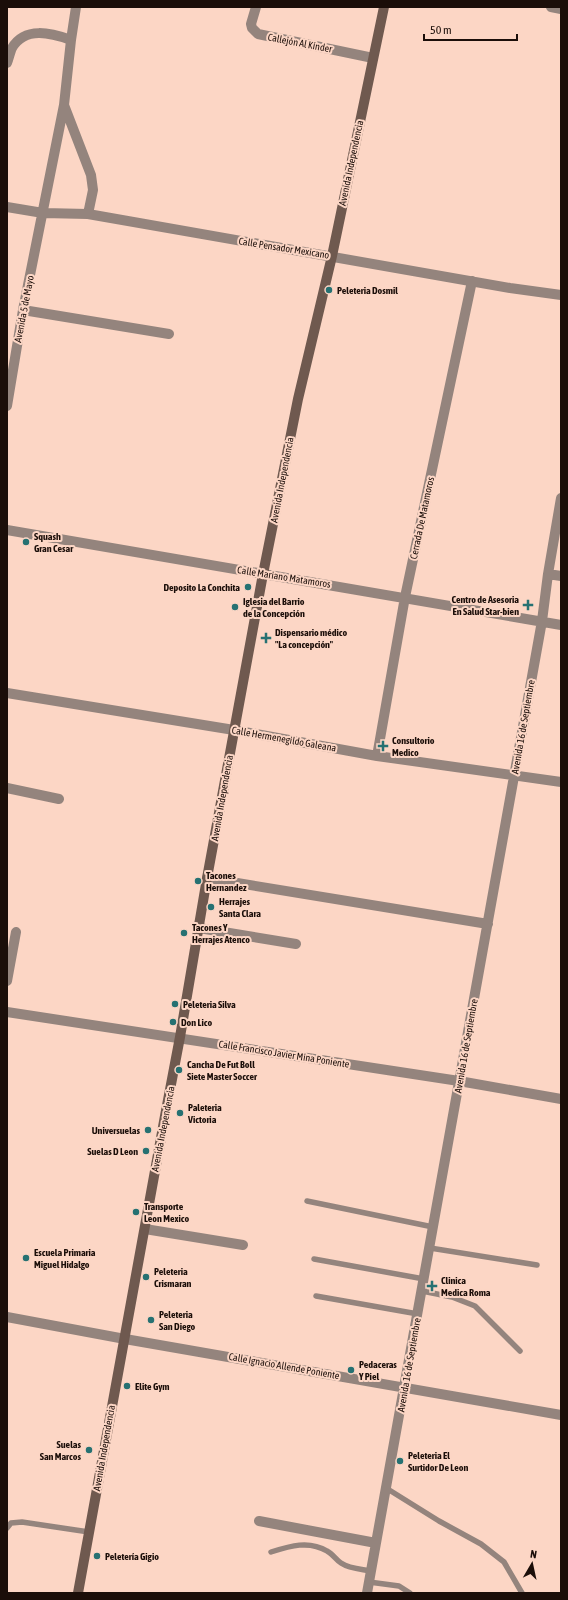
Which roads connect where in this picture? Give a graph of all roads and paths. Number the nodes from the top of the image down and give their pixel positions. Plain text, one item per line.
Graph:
1 (76, 7) edge
2 (256, 7) edge
3 (384, 7) edge
4 (550, 7) edge
5 (561, 9) edge
6 (71, 40) junction
7 (373, 58) junction
8 (7, 63) edge
9 (64, 105) junction
10 (7, 207) edge
11 (43, 213) junction
12 (88, 214) junction
13 (332, 256) junction
14 (472, 281) junction
15 (561, 295) edge
16 (23, 310) junction
17 (169, 334) dead end
18 (7, 406) edge
19 (561, 498) edge
20 (7, 530) edge
21 (263, 574) junction
22 (548, 574) junction
23 (561, 576) edge
24 (405, 597) junction
25 (542, 621) junction
26 (561, 625) edge
27 (7, 693) edge
28 (234, 730) junction
29 (377, 756) junction
30 (514, 775) junction
31 (561, 782) edge
32 (7, 788) edge
33 (59, 799) dead end
34 (207, 878) junction
35 (488, 924) junction
36 (199, 928) junction
37 (16, 932) dead end
38 (296, 944) dead end
39 (7, 981) edge
40 (7, 1012) edge
41 (180, 1037) junction
42 (459, 1081) junction
43 (561, 1099) edge
44 (307, 1201) dead end
45 (433, 1227) junction
46 (144, 1229) junction
47 (243, 1245) dead end
48 (430, 1248) junction
49 (314, 1259) dead end
50 (537, 1265) dead end
51 (424, 1279) junction
52 (422, 1291) junction
53 (316, 1296) dead end
54 (418, 1314) junction
55 (7, 1317) edge
56 (125, 1339) junction
57 (520, 1351) dead end
58 (405, 1387) junction
59 (561, 1415) edge
60 (386, 1488) junction
61 (259, 1521) dead end
62 (7, 1528) edge
63 (89, 1532) junction
64 (376, 1543) junction
65 (270, 1552) dead end
66 (371, 1571) junction
67 (369, 1582) junction
68 (78, 1593) edge
69 (367, 1593) edge
70 (410, 1593) edge
71 (522, 1593) edge

1 - 6 street, Avenida 5 de Mayo
2 - 7 street, Callejón Al Kínder
3 - 7 main road, Avenida Independencia
4 - 5 street
6 - 8 street
6 - 9 street, Avenida 5 de Mayo
7 - 13 main road, Avenida Independencia
9 - 11 street, Avenida 5 de Mayo
9 - 12 street
10 - 11 street, Calle Pensador Mexicano
11 - 12 street, Calle Pensador Mexicano
11 - 16 street, Avenida 5 de Mayo
12 - 13 street, Calle Pensador Mexicano
13 - 14 street, Calle Pensador Mexicano
13 - 21 main road, Avenida Independencia
14 - 15 street, Calle Pensador Mexicano
14 - 24 street, Cerrada De Matamoros
16 - 17 street
16 - 18 street, Avenida 5 de Mayo
19 - 22 street, Avenida 16 de Septiembre
20 - 21 street, Calle Mariano Matamoros
21 - 24 street, Calle Mariano Matamoros
21 - 28 main road, Avenida Independencia
22 - 23 street
22 - 25 street, Avenida 16 de Septiembre
24 - 25 street, Calle Mariano Matamoros
24 - 29 street, Cerrada De Matamoros
25 - 26 street, Calle Mariano Matamoros
25 - 30 street, Avenida 16 de Septiembre
27 - 28 street, Calle Hermenegildo Galeana
28 - 29 street, Calle Hermenegildo Galeana
28 - 34 main road, Avenida Independencia
29 - 30 street, Calle Hermenegildo Galeana
30 - 31 street, Calle Hermenegildo Galeana
30 - 35 street, Avenida 16 de Septiembre
32 - 33 street
34 - 35 street
34 - 36 main road, Avenida Independencia
35 - 42 street, Avenida 16 de Septiembre
36 - 38 street
36 - 41 main road, Avenida Independencia
37 - 39 street
40 - 41 street, Calle Francisco Javier Mina Poniente
41 - 42 street, Calle Francisco Javier Mina Poniente
41 - 46 main road, Avenida Independencia
42 - 43 street, Calle Francisco Javier Mina Poniente
42 - 45 street, Avenida 16 de Septiembre
44 - 45 lane
45 - 48 street, Avenida 16 de Septiembre
46 - 47 street
46 - 56 main road, Avenida Independencia
48 - 50 lane
48 - 51 street, Avenida 16 de Septiembre
49 - 51 lane
51 - 52 street, Avenida 16 de Septiembre
52 - 54 street, Avenida 16 de Septiembre
52 - 57 lane
53 - 54 lane
54 - 58 street, Avenida 16 de Septiembre
55 - 56 street, Calle Ignacio Allende Poniente
56 - 58 street, Calle Ignacio Allende Poniente
56 - 63 main road, Avenida Independencia
58 - 59 street, Calle Ignacio Allende Poniente
58 - 60 street, Avenida 16 de Septiembre
60 - 64 street, Avenida 16 de Septiembre
60 - 71 lane
61 - 64 street
62 - 63 lane
63 - 68 main road, Avenida Independencia
64 - 66 street, Avenida 16 de Septiembre
65 - 66 lane
66 - 67 street, Avenida 16 de Septiembre
67 - 69 street, Avenida 16 de Septiembre
67 - 70 lane

